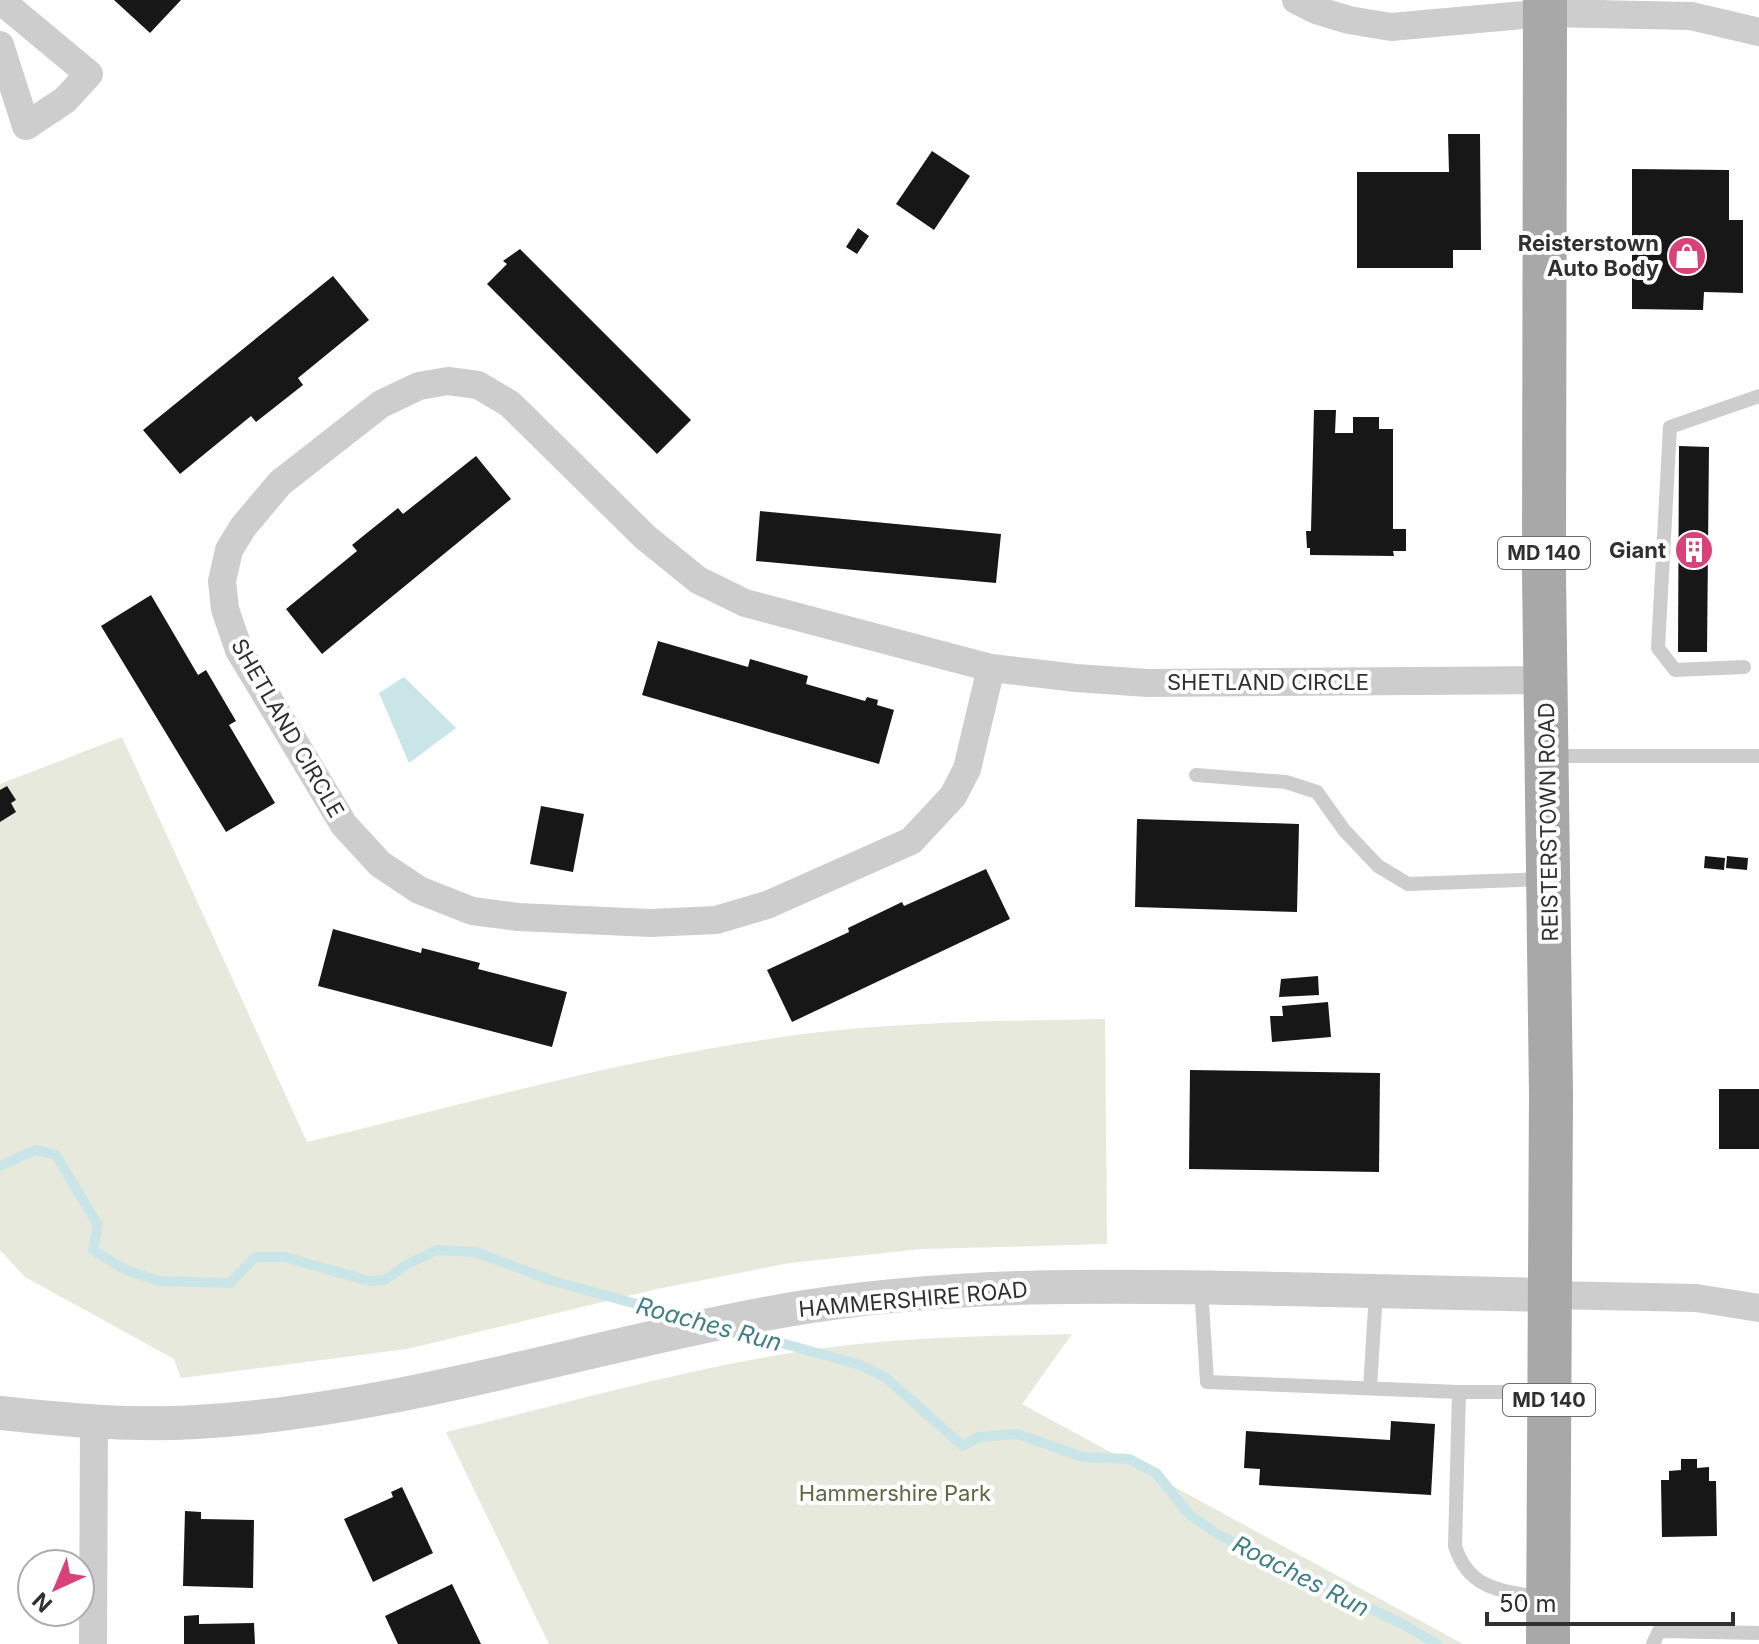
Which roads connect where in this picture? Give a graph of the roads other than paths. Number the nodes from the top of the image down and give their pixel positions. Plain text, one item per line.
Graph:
1 (0, 0) edge
2 (1296, 0) edge
3 (1588, 0) edge
4 (1545, 6) edge
5 (1759, 32) edge
6 (0, 45) edge
7 (1759, 396) edge
8 (1744, 667) dead end
9 (991, 668) junction
10 (1547, 680) junction
11 (1548, 756) junction
12 (1759, 756) edge
13 (1196, 775) dead end
14 (1549, 879) junction
15 (1201, 1287) junction
16 (1376, 1291) junction
17 (1550, 1295) junction
18 (1759, 1308) edge
19 (1370, 1388) junction
20 (1459, 1392) junction
21 (1549, 1392) junction
22 (0, 1413) edge
23 (94, 1424) junction
24 (1548, 1599) junction
25 (1759, 1633) edge
26 (1724, 1638) edge
27 (93, 1644) edge
28 (1548, 1644) edge
29 (1653, 1644) edge

1 - 6 street
2 - 4 street
3 - 4 street
4 - 5 street
4 - 10 main road, REISTERSTOWN ROAD / MD 140
7 - 8 lane
9 - 9 street, SHETLAND CIRCLE
9 - 10 street, SHETLAND CIRCLE
10 - 11 main road, REISTERSTOWN ROAD / MD 140
11 - 12 lane
11 - 14 main road, REISTERSTOWN ROAD / MD 140
13 - 14 lane
14 - 17 main road, REISTERSTOWN ROAD / MD 140
15 - 16 street, HAMMERSHIRE ROAD
15 - 19 lane
15 - 23 street, HAMMERSHIRE ROAD
16 - 17 street, HAMMERSHIRE ROAD
16 - 19 lane
17 - 18 street
17 - 21 main road, REISTERSTOWN ROAD / MD 140
19 - 20 lane
20 - 21 lane
20 - 24 lane
21 - 24 main road, REISTERSTOWN ROAD / MD 140
22 - 23 street, HAMMERSHIRE ROAD
23 - 27 street
24 - 28 main road, REISTERSTOWN ROAD / MD 140
25 - 26 lane
26 - 29 lane

